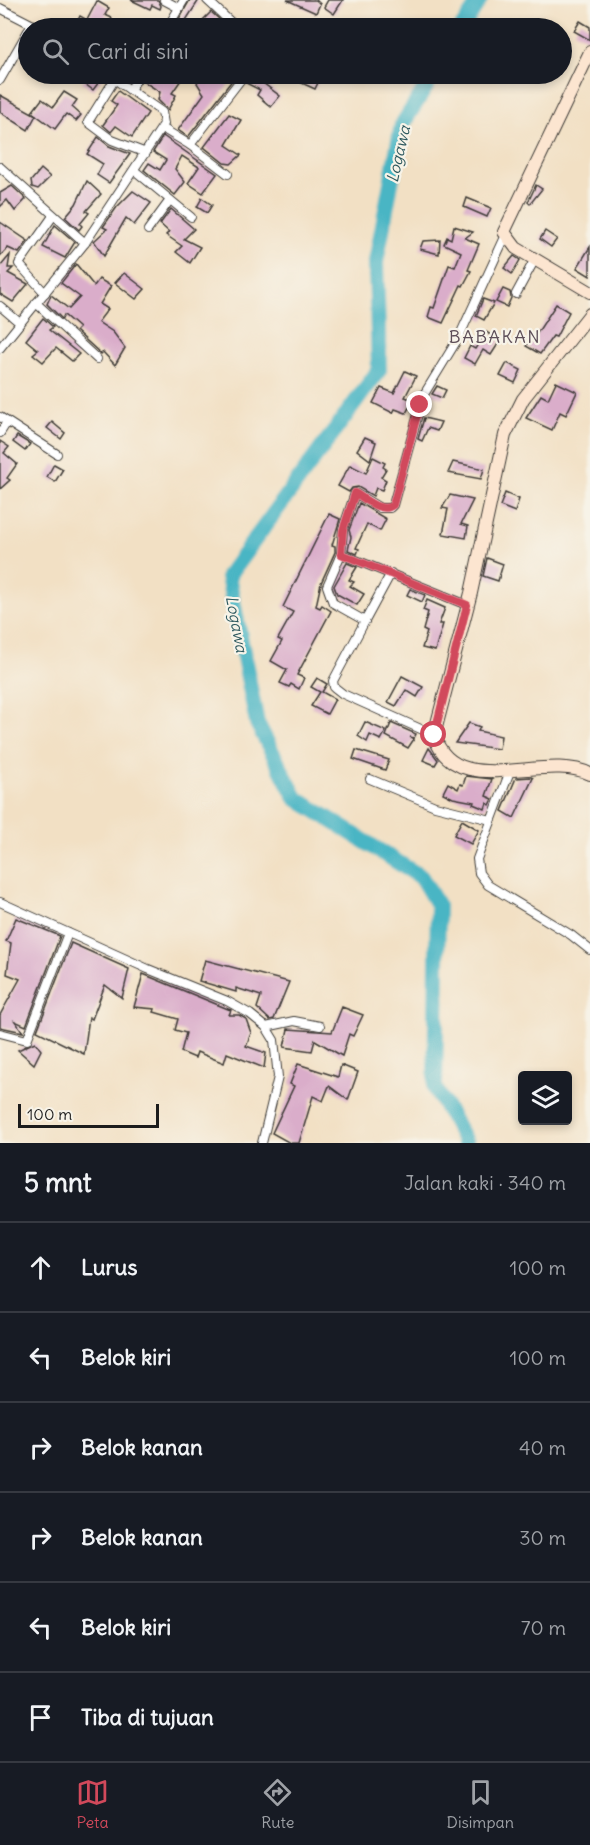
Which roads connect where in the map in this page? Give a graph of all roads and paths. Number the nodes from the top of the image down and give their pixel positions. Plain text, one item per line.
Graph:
1 (164, 0) edge
2 (207, 0) edge
3 (181, 4) edge
4 (0, 8) edge
5 (172, 18) edge
6 (226, 18) edge
7 (18, 19) edge
8 (18, 51) edge
9 (590, 52) edge
10 (0, 80) edge
11 (112, 84) edge
12 (122, 84) edge
13 (134, 84) edge
14 (237, 84) edge
15 (130, 90) junction
16 (162, 128) junction
17 (190, 145) junction
18 (146, 153) junction
19 (0, 167) edge
20 (134, 170) junction
21 (228, 174) dead end
22 (170, 200) junction
23 (53, 216) junction
24 (191, 217) dead end
25 (148, 230) dead end
26 (505, 237) junction
27 (85, 243) junction
28 (535, 260) junction
29 (590, 292) edge
30 (45, 293) junction
31 (516, 294) dead end
32 (36, 303) junction
33 (0, 306) edge
34 (590, 314) edge
35 (20, 323) junction
36 (0, 348) edge
37 (97, 359) dead end
38 (4, 420) edge
39 (0, 433) edge
40 (57, 454) dead end
41 (341, 554) junction
42 (391, 573) junction
43 (467, 605) junction
44 (365, 621) junction
45 (434, 735) junction
46 (510, 771) junction
47 (590, 774) edge
48 (370, 779) dead end
49 (491, 820) junction
50 (0, 902) edge
51 (68, 933) junction
52 (590, 950) edge
53 (320, 1026) dead end
54 (266, 1028) junction
55 (0, 1033) edge
56 (262, 1143) edge

1 - 3 street
2 - 6 street
3 - 5 street
4 - 7 street
8 - 10 street
9 - 26 main road
11 - 18 street
12 - 15 street
13 - 15 street
14 - 17 street
15 - 16 street
16 - 17 street
16 - 18 street
17 - 21 street
18 - 20 street
19 - 23 street
20 - 22 street
20 - 27 street
22 - 24 street
22 - 25 street
23 - 27 street
23 - 30 street
26 - 28 main road
26 - 41 street
27 - 30 street
28 - 29 main road
28 - 31 street
30 - 32 street
32 - 35 street
32 - 37 street
33 - 35 street
34 - 43 main road
35 - 36 street
38 - 39 street
38 - 40 street
41 - 42 street
41 - 44 street
42 - 43 street
42 - 44 street
43 - 45 main road
44 - 45 street
45 - 46 main road
46 - 47 main road
46 - 49 street
48 - 49 street
49 - 52 street
50 - 51 street
51 - 54 street
51 - 55 street
53 - 54 street
54 - 56 street

